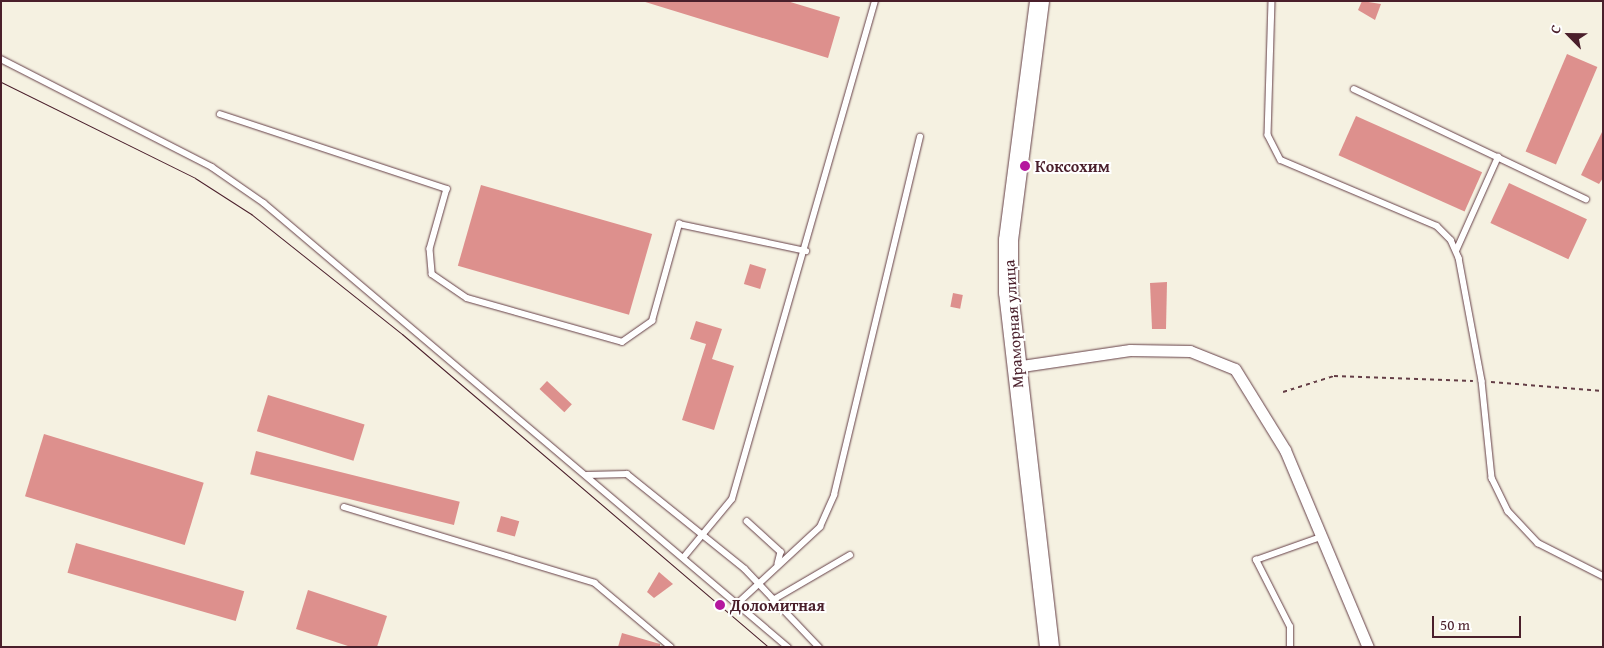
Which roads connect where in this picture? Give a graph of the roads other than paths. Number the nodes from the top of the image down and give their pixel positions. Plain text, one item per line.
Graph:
1 (875, 1) edge
2 (1039, 1) edge
3 (1272, 1) edge
4 (1, 59) edge
5 (1354, 89) dead end
6 (220, 114) dead end
7 (920, 137) dead end
8 (1498, 157) junction
9 (1586, 198) dead end
10 (806, 251) junction
11 (1456, 251) junction
12 (1015, 367) junction
13 (587, 475) junction
14 (344, 507) dead end
15 (748, 521) dead end
16 (704, 533) junction
17 (1321, 537) junction
18 (850, 555) dead end
19 (684, 557) junction
20 (778, 564) junction
21 (1603, 576) edge
22 (757, 582) junction
23 (773, 600) junction
24 (738, 603) junction
25 (671, 647) edge
26 (788, 647) edge
27 (818, 647) edge
28 (1049, 647) edge
29 (1290, 647) edge
30 (1368, 647) edge

1 - 10 lane
2 - 12 main road, Мраморная улица
3 - 11 lane
4 - 13 lane
5 - 8 lane
6 - 10 lane
7 - 20 lane
8 - 9 lane
8 - 11 lane
10 - 16 lane
11 - 21 lane
12 - 17 street
12 - 28 main road, Мраморная улица
13 - 16 lane
13 - 19 lane
14 - 25 lane
15 - 20 lane
16 - 19 lane
16 - 22 lane
17 - 29 lane
17 - 30 street
18 - 23 lane
19 - 24 lane
20 - 22 lane
22 - 23 lane
22 - 24 lane
23 - 27 lane
24 - 26 lane

